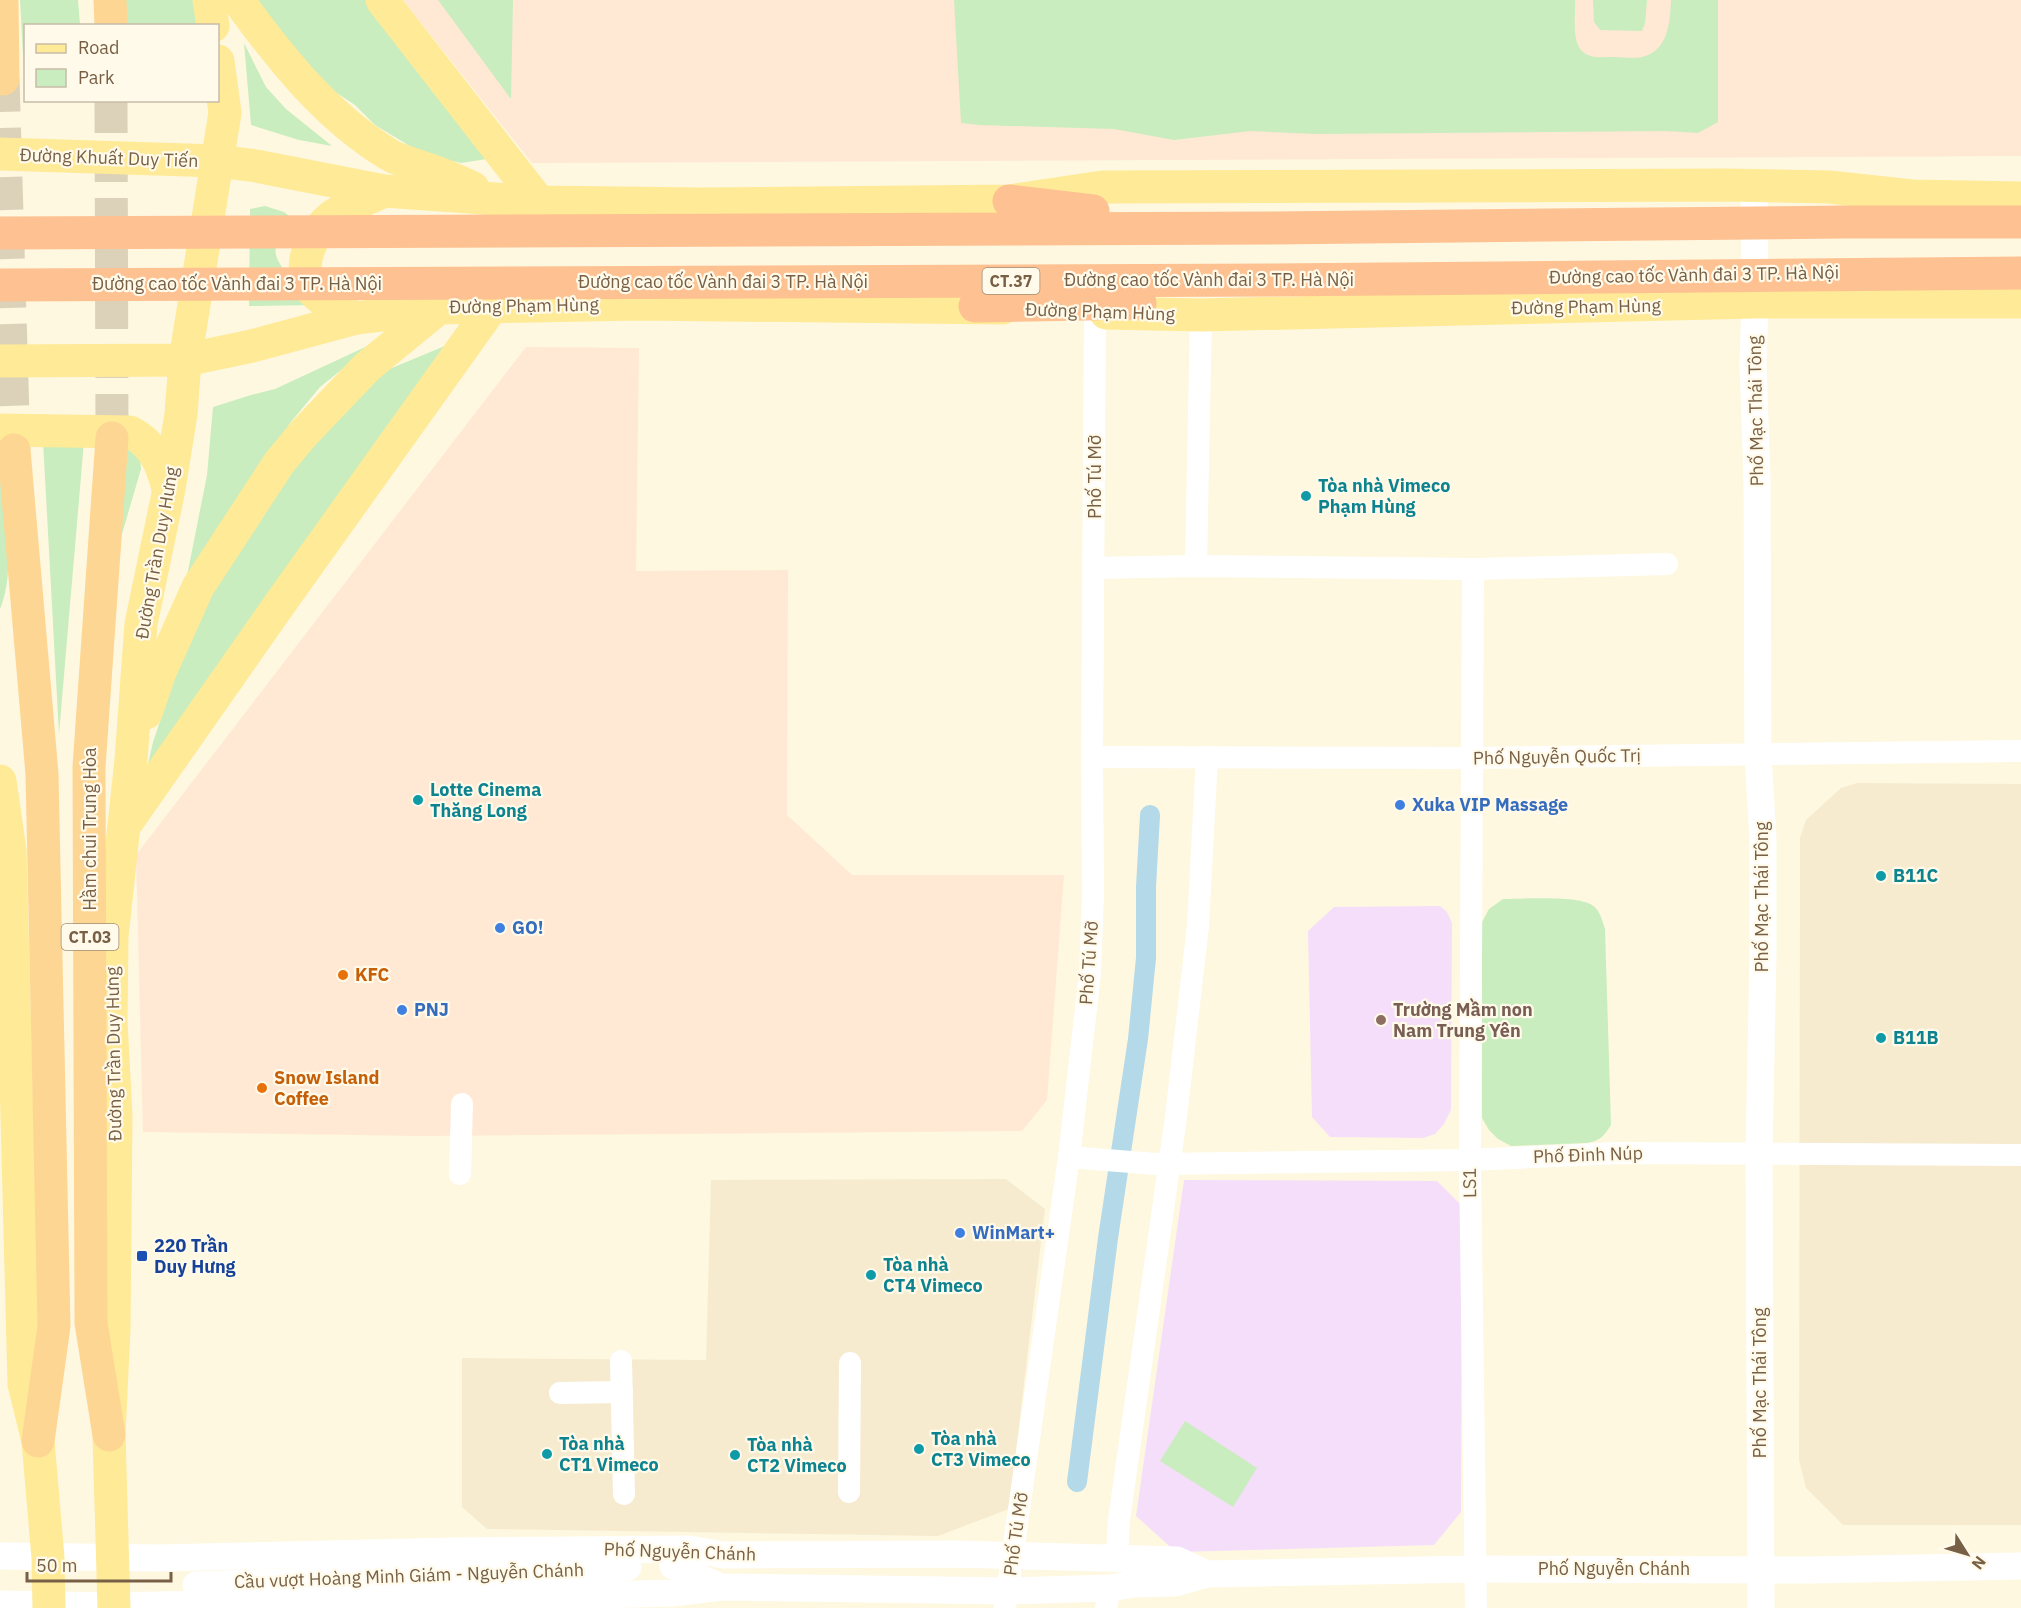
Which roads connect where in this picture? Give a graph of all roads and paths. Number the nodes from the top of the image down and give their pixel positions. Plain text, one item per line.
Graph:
1 (2, 0) edge
2 (110, 0) edge
3 (209, 0) edge
4 (238, 0) edge
5 (382, 0) edge
6 (111, 24) edge
7 (213, 24) edge
8 (219, 68) edge
9 (3, 79) dead end
10 (0, 154) edge
11 (218, 161) junction
12 (1754, 186) junction
13 (384, 191) junction
14 (494, 198) junction
15 (2021, 198) edge
16 (1009, 201) junction
17 (538, 202) junction
18 (2021, 220) edge
19 (0, 233) edge
20 (2021, 273) edge
21 (0, 285) edge
22 (2021, 291) edge
23 (2021, 302) edge
24 (1755, 303) junction
25 (975, 306) junction
26 (492, 307) junction
27 (439, 308) junction
28 (1095, 313) junction
29 (1201, 315) junction
30 (356, 318) junction
31 (185, 360) junction
32 (0, 362) edge
33 (112, 438) tunnel mouth
34 (7, 440) edge
35 (169, 489) junction
36 (1667, 564) dead end
37 (1196, 566) junction
38 (1094, 568) junction
39 (1473, 569) junction
40 (2021, 751) edge
41 (1758, 754) junction
42 (1092, 757) junction
43 (1207, 757) junction
44 (1473, 758) junction
45 (130, 760) junction
46 (0, 782) edge
47 (123, 828) junction
48 (5, 843) edge
49 (462, 1104) dead end
50 (1760, 1154) junction
51 (2021, 1155) edge
52 (1069, 1157) junction
53 (1470, 1160) junction
54 (1163, 1164) junction
55 (460, 1174) dead end
56 (621, 1361) dead end
57 (850, 1363) dead end
58 (622, 1392) junction
59 (560, 1393) dead end
60 (109, 1435) junction
61 (38, 1441) junction
62 (849, 1491) dead end
63 (624, 1494) dead end
64 (724, 1555) junction
65 (1013, 1555) junction
66 (0, 1556) edge
67 (114, 1557) junction
68 (234, 1557) junction
69 (1116, 1557) junction
70 (48, 1558) junction
71 (674, 1566) junction
72 (2021, 1566) edge
73 (1476, 1569) junction
74 (1761, 1570) junction
75 (1207, 1574) junction
76 (0, 1586) edge
77 (721, 1587) junction
78 (1108, 1598) edge
79 (1006, 1600) edge
80 (673, 1601) edge
81 (221, 1602) junction
82 (0, 1605) edge
83 (48, 1606) edge
84 (114, 1607) edge
85 (1476, 1608) edge
86 (1761, 1608) edge

1 - 9 highway
2 - 6 highway
3 - 7 main road
4 - 14 main road
5 - 17 main road
8 - 11 main road, Đường Trần Duy Hưng
10 - 11 main road, Đường Khuất Duy Tiến
11 - 13 main road
11 - 31 main road, Đường Trần Duy Hưng
12 - 15 main road
12 - 16 main road
12 - 24 street, Phố Mạc Thái Tông
13 - 14 main road
13 - 30 main road
14 - 17 main road
16 - 17 main road
16 - 18 highway
18 - 19 highway
20 - 21 highway, Đường cao tốc Vành đai 3 TP. Hà Nội / CT.37
22 - 25 highway
23 - 24 main road, Đường Phạm Hùng
24 - 29 main road, Đường Phạm Hùng
24 - 41 street, Phố Mạc Thái Tông
25 - 26 main road, Đường Phạm Hùng
25 - 28 main road, Đường Phạm Hùng
26 - 27 main road, Đường Phạm Hùng
26 - 47 main road
27 - 30 main road, Đường Phạm Hùng
27 - 45 main road
28 - 29 main road, Đường Phạm Hùng
28 - 38 street, Phố Tú Mỡ
29 - 37 street
30 - 31 main road, Đường Phạm Hùng
31 - 32 main road
31 - 35 main road, Đường Trần Duy Hưng
33 - 60 highway, Hầm chui Trung Hòa / CT.03
34 - 35 main road
34 - 61 highway, CT.03
35 - 45 main road, Đường Trần Duy Hưng
36 - 39 street
37 - 38 street
37 - 39 street
38 - 42 street, Phố Tú Mỡ
39 - 44 street, LS1
40 - 41 street, Phố Nguyễn Quốc Trị
41 - 44 street, Phố Nguyễn Quốc Trị
41 - 50 street, Phố Mạc Thái Tông
42 - 43 street, Phố Nguyễn Quốc Trị
42 - 52 street, Phố Tú Mỡ
43 - 44 street, Phố Nguyễn Quốc Trị
43 - 54 street
44 - 53 street, LS1
45 - 47 main road, Đường Trần Duy Hưng
46 - 48 main road
47 - 60 main road, Đường Trần Duy Hưng
48 - 61 main road
49 - 55 street
50 - 51 street, Phố Đinh Núp
50 - 53 street, Phố Đinh Núp
50 - 74 street, Phố Mạc Thái Tông
52 - 54 street, Phố Đinh Núp
52 - 65 street, Phố Tú Mỡ
53 - 54 street, Phố Đinh Núp
53 - 73 street, LS1
54 - 69 street
56 - 58 street
57 - 62 street
58 - 59 street
58 - 63 street
60 - 67 main road, Đường Trần Duy Hưng
61 - 70 main road
64 - 65 street, Phố Nguyễn Chánh
64 - 68 street, Phố Nguyễn Chánh
64 - 71 street, Cầu vượt Hoàng Minh Giám - Nguyễn Chánh
65 - 69 street, Phố Nguyễn Chánh
65 - 79 street, Phố Tú Mỡ
66 - 70 street, Phố Nguyễn Chánh
67 - 68 street, Phố Nguyễn Chánh
67 - 70 street, Phố Nguyễn Chánh
67 - 84 main road, Đường Trần Duy Hưng
68 - 81 street
69 - 75 street, Phố Nguyễn Chánh
70 - 83 main road
71 - 76 street, Cầu vượt Hoàng Minh Giám - Nguyễn Chánh
71 - 77 street, Cầu vượt Hoàng Minh Giám - Nguyễn Chánh
72 - 74 street, Phố Nguyễn Chánh
73 - 74 street, Phố Nguyễn Chánh
73 - 75 street, Phố Nguyễn Chánh
73 - 85 street, LS1
74 - 86 street, Phố Mạc Thái Tông
75 - 78 street, Phố Nguyễn Chánh
77 - 79 street, Phố Nguyễn Chánh
77 - 80 street, Phố Nguyễn Chánh
78 - 79 street, Phố Nguyễn Chánh
80 - 81 street, Phố Nguyễn Chánh
81 - 84 street, Phố Nguyễn Chánh
82 - 83 street, Phố Nguyễn Chánh
83 - 84 street, Phố Nguyễn Chánh

